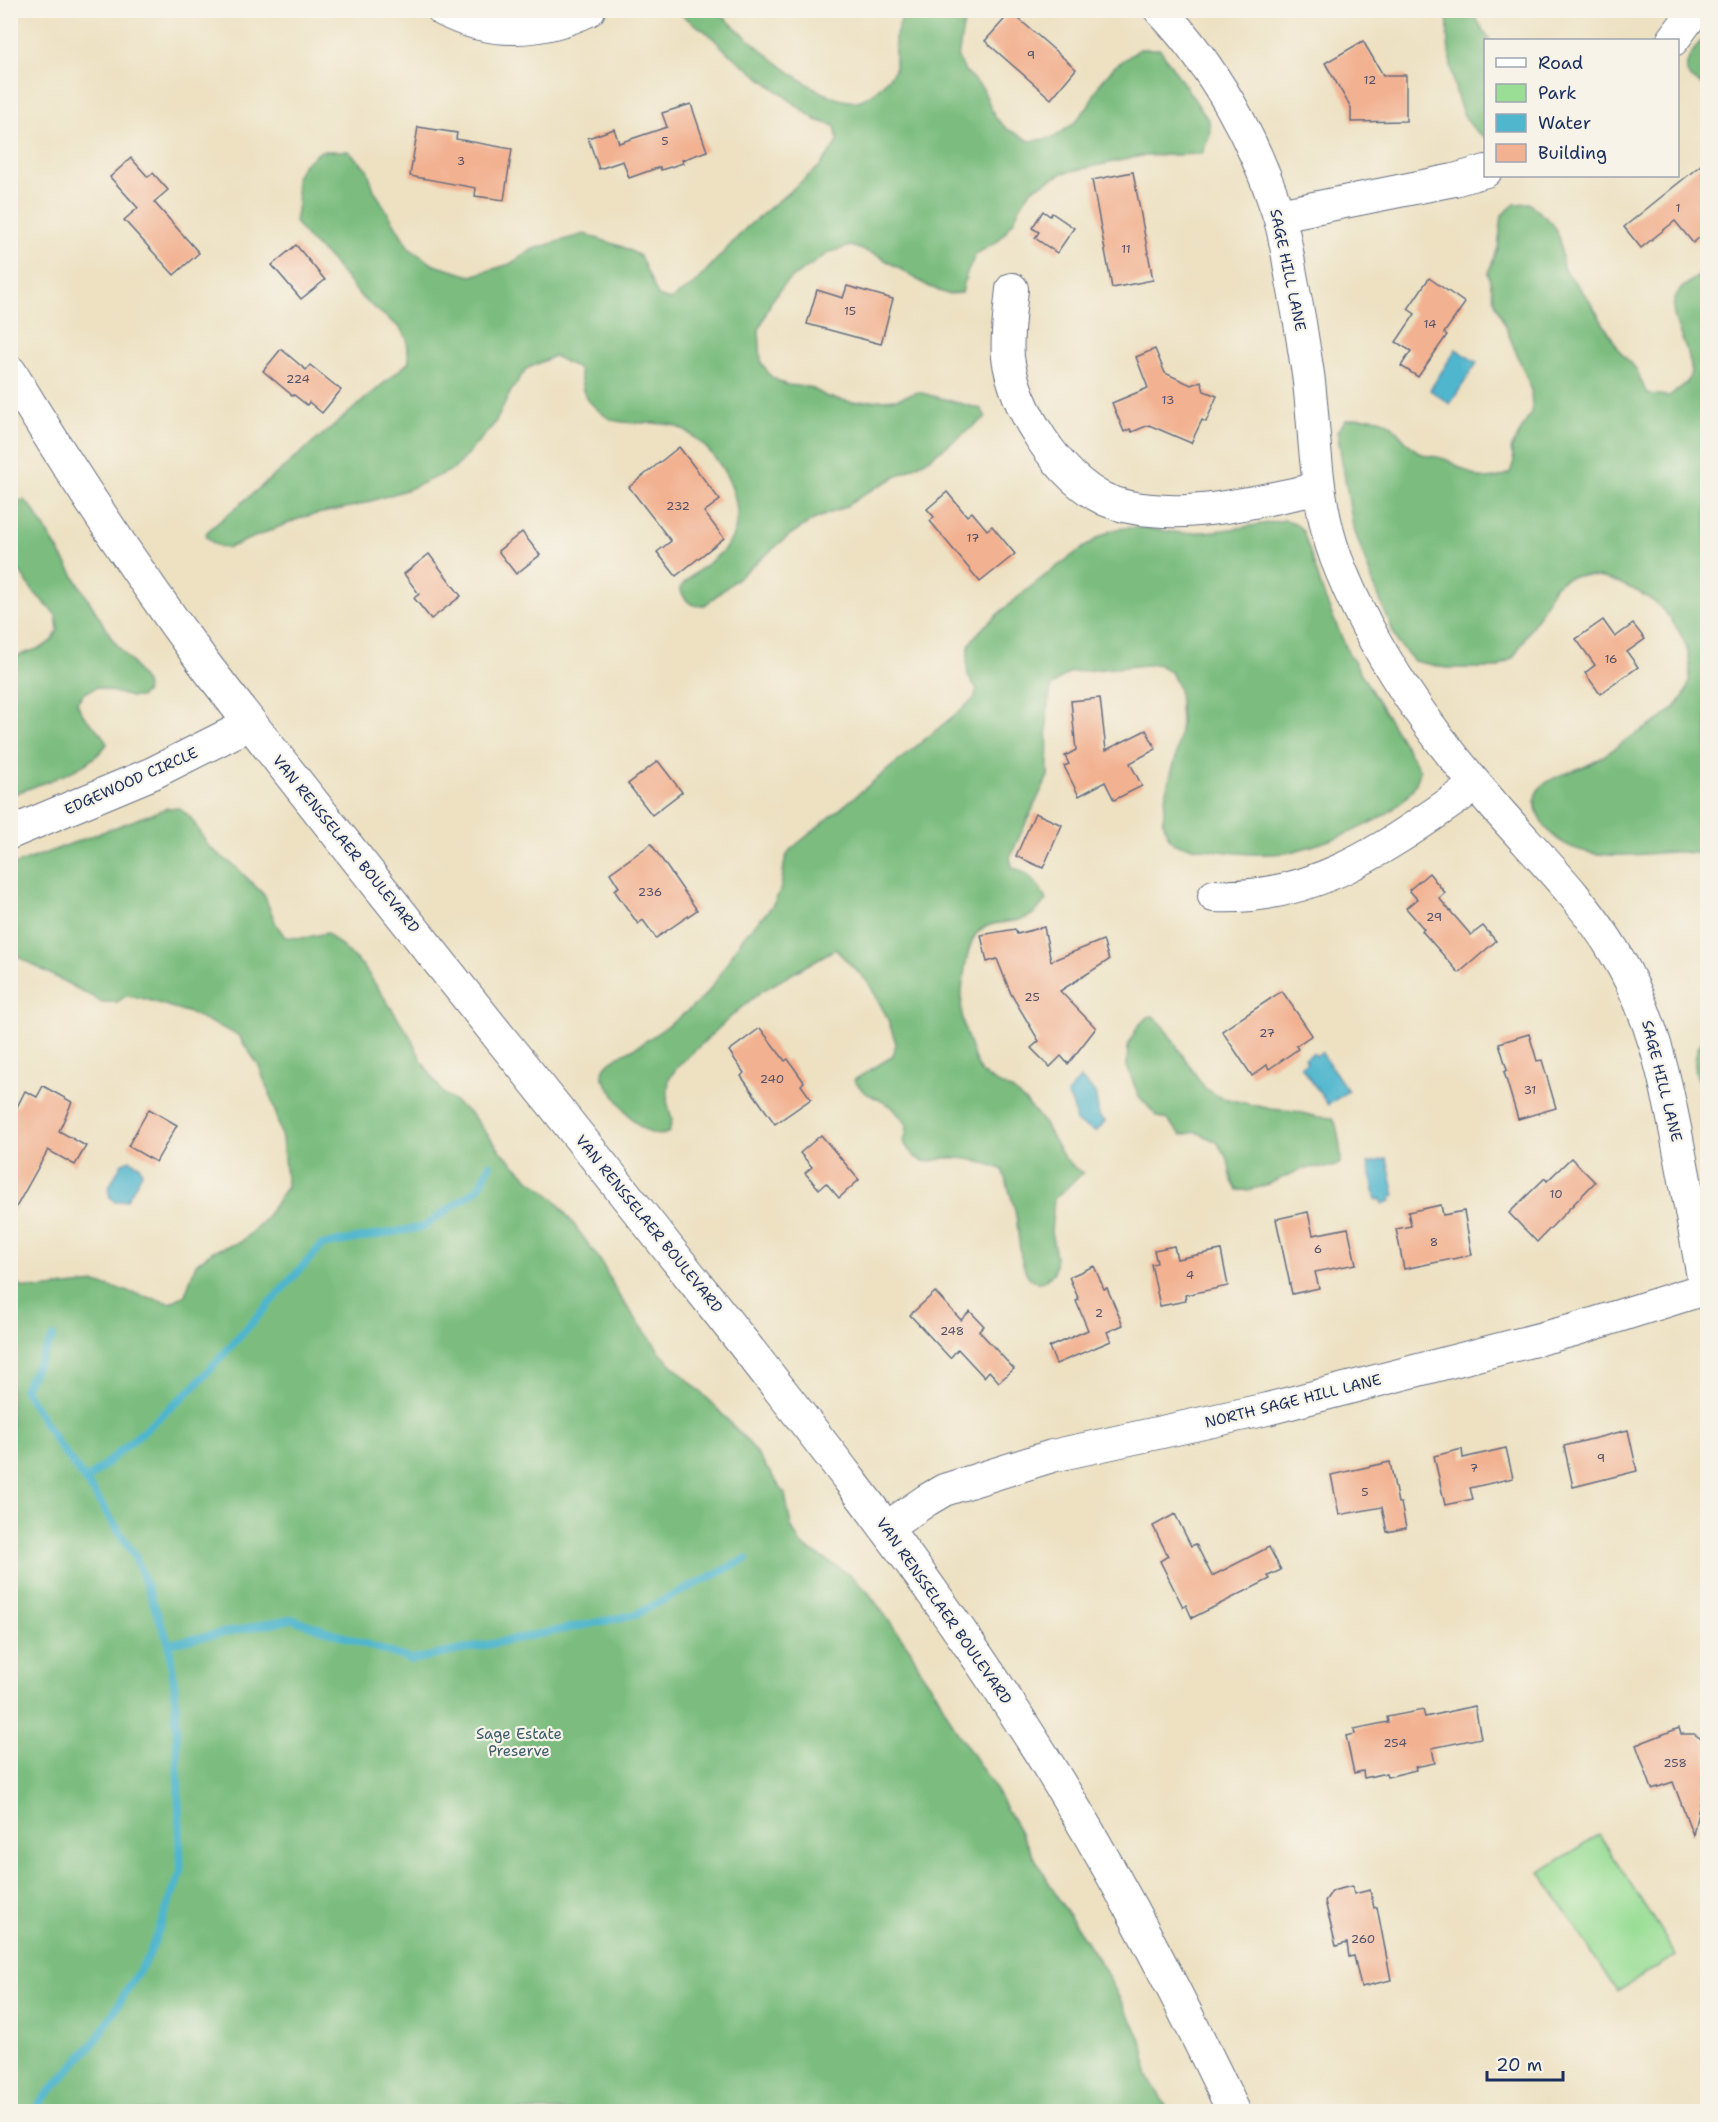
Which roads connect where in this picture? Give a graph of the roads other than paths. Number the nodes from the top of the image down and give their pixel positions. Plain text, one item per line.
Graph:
1 (443, 10) edge
2 (589, 10) edge
3 (1160, 10) edge
4 (1695, 10) edge
5 (1674, 39) edge
6 (1484, 171) edge
7 (1279, 215) junction
8 (1012, 289) dead end
9 (13, 381) edge
10 (1318, 489) junction
11 (250, 724) junction
12 (1476, 785) junction
13 (10, 833) edge
14 (1214, 896) dead end
15 (1706, 1289) edge
16 (886, 1528) junction
17 (1234, 2112) edge

1 - 2 street
3 - 7 street, SAGE HILL LANE
4 - 5 street
6 - 7 street
7 - 10 street, SAGE HILL LANE
8 - 10 street
9 - 11 main road, VAN RENSSELAER BOULEVARD
10 - 12 street, SAGE HILL LANE
11 - 13 street, EDGEWOOD CIRCLE
11 - 16 main road, VAN RENSSELAER BOULEVARD
12 - 14 street
12 - 15 street, SAGE HILL LANE
15 - 16 street, NORTH SAGE HILL LANE
16 - 17 main road, VAN RENSSELAER BOULEVARD

